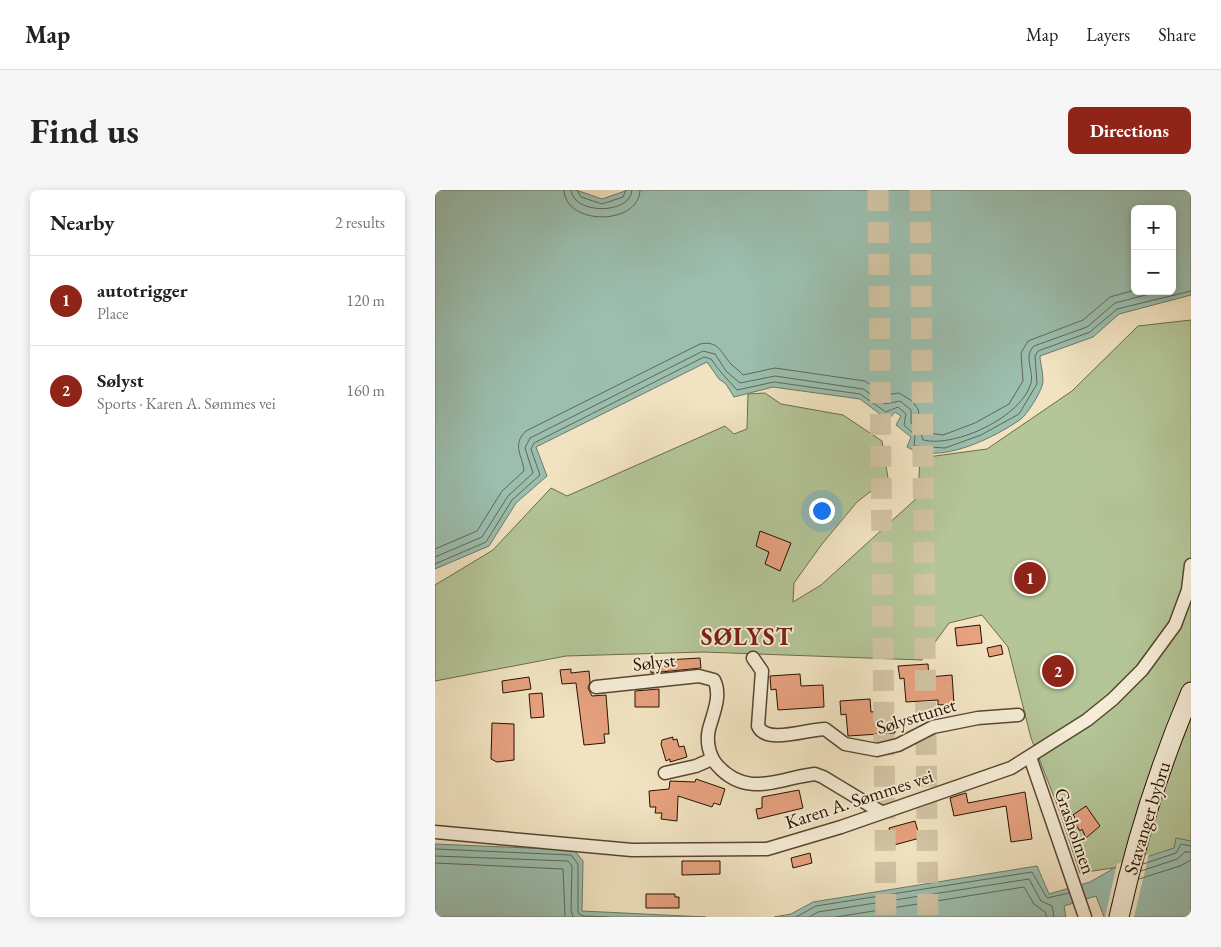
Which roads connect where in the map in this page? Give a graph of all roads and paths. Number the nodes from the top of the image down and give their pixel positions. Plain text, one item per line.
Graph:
1 (1191, 565) edge
2 (753, 658) dead end
3 (596, 687) dead end
4 (1191, 692) edge
5 (1018, 716) dead end
6 (1030, 757) junction
7 (712, 759) junction
8 (665, 773) dead end
9 (881, 812) junction
10 (435, 832) edge
11 (1084, 913) edge
12 (1119, 917) edge

1 - 6 street, Karen A. Sømmes vei
2 - 5 street, Sølysttunet
3 - 7 street, Sølyst
4 - 12 main road, Stavanger bybru
6 - 9 street, Karen A. Sømmes vei
6 - 11 street, Grasholmen
7 - 8 street
7 - 9 street
9 - 10 street, Karen A. Sømmes vei

